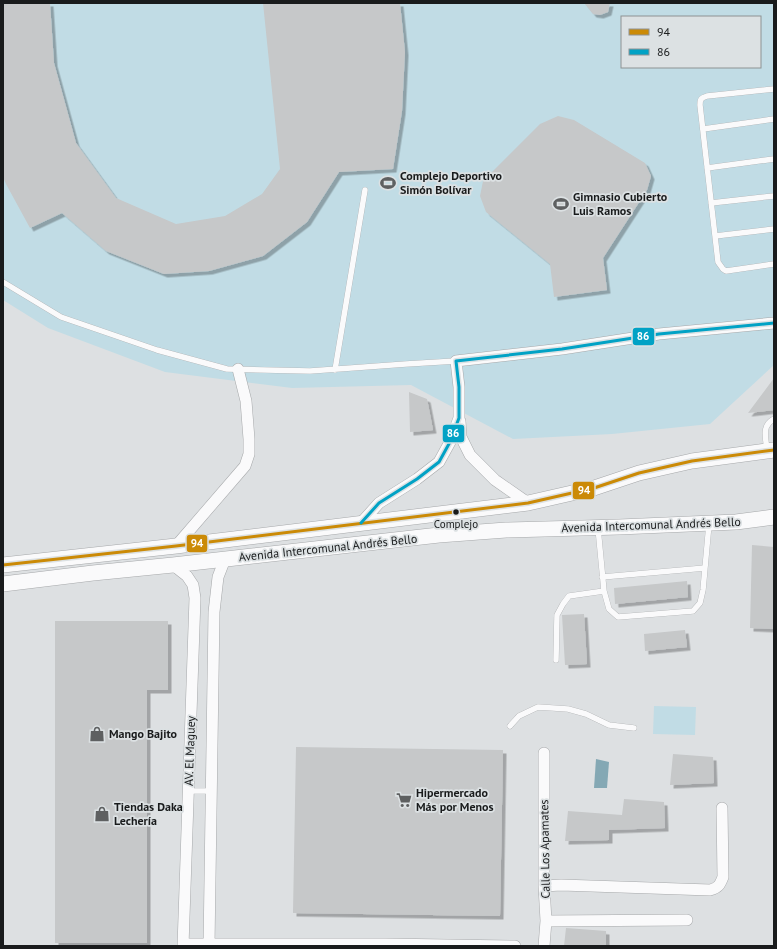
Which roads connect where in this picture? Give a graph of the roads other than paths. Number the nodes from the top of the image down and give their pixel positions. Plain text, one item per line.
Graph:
1 (774, 89) edge
2 (774, 119) edge
3 (703, 128) junction
4 (774, 159) edge
5 (707, 168) junction
6 (365, 190) dead end
7 (774, 196) edge
8 (711, 203) junction
9 (774, 229) edge
10 (715, 236) junction
11 (774, 264) edge
12 (3, 282) edge
13 (774, 323) edge
14 (456, 362) junction
15 (238, 369) junction
16 (335, 370) junction
17 (459, 418) junction
18 (774, 419) edge
19 (771, 450) edge
20 (528, 503) junction
21 (774, 517) edge
22 (736, 522) junction
23 (361, 523) junction
24 (709, 523) junction
25 (598, 528) junction
26 (774, 528) edge
27 (176, 546) junction
28 (225, 559) junction
29 (173, 565) junction
30 (3, 566) edge
31 (705, 568) junction
32 (602, 577) junction
33 (3, 584) edge
34 (604, 591) junction
35 (556, 660) dead end
36 (510, 726) dead end
37 (634, 728) dead end
38 (544, 753) dead end
39 (189, 791) junction
40 (211, 791) junction
41 (722, 808) dead end
42 (544, 886) junction
43 (687, 920) dead end
44 (546, 921) junction
45 (184, 945) edge
46 (209, 945) edge
47 (350, 945) edge
48 (385, 945) edge
49 (515, 946) edge
50 (544, 946) edge

1 - 3 lane
2 - 3 lane
3 - 5 lane
4 - 5 lane
5 - 8 lane
6 - 16 lane
7 - 8 lane
8 - 10 lane
9 - 10 lane
10 - 11 lane
12 - 15 lane
13 - 14 street
14 - 16 lane
14 - 17 street
15 - 16 lane
15 - 27 street
17 - 20 street
17 - 23 street
18 - 19 lane
19 - 20 main road, Avenida Intercomunal Andrés Bello
20 - 23 main road, Avenida Intercomunal Andrés Bello
21 - 22 main road, Avenida Intercomunal Andrés Bello
22 - 24 main road, Avenida Intercomunal Andrés Bello
22 - 26 main road
23 - 27 main road, Avenida Intercomunal Andrés Bello
24 - 25 main road, Avenida Intercomunal Andrés Bello
24 - 31 lane
25 - 28 main road, Avenida Intercomunal Andrés Bello
25 - 32 lane
27 - 30 main road, Avenida Intercomunal Andrés Bello
28 - 29 main road, Avenida Intercomunal Andrés Bello
28 - 40 street, AV. El Maguey
29 - 33 main road, Avenida Intercomunal Andrés Bello
29 - 39 street, AV. El Maguey
31 - 32 lane
31 - 34 lane
32 - 34 lane
34 - 35 lane
36 - 37 lane
38 - 42 street, Calle Los Apamates
39 - 40 lane
39 - 45 street, AV. El Maguey
40 - 46 street, AV. El Maguey
41 - 42 street
42 - 44 street, Calle Los Apamates
43 - 44 street
44 - 50 street, Calle Los Apamates
45 - 46 street
46 - 47 street
47 - 48 street
48 - 49 street

